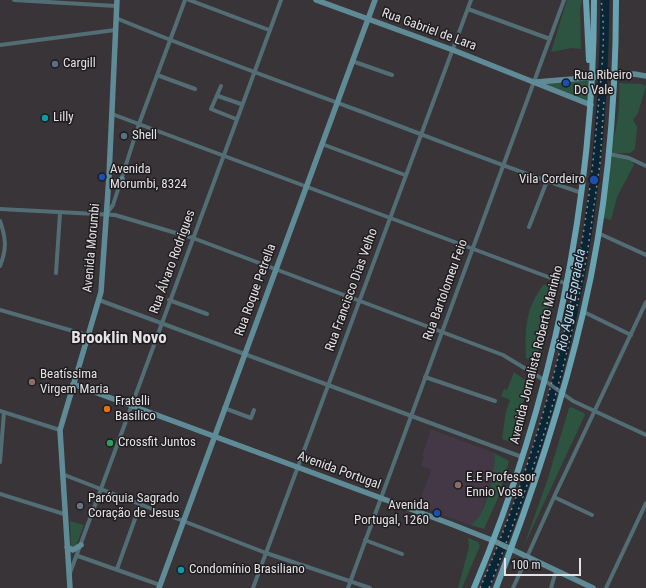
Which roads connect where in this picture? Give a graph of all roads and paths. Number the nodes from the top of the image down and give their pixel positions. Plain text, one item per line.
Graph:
1 (14, 0) edge
2 (185, 0) edge
3 (189, 0) edge
4 (281, 0) edge
5 (316, 0) edge
6 (375, 0) edge
7 (471, 0) edge
8 (564, 0) edge
9 (586, 0) edge
10 (594, 0) edge
11 (616, 0) edge
12 (117, 3) edge
13 (468, 9) junction
14 (116, 18) junction
15 (368, 20) junction
16 (115, 30) junction
17 (269, 30) junction
18 (550, 39) junction
19 (170, 41) junction
20 (0, 45) edge
21 (453, 50) junction
22 (352, 61) junction
23 (254, 71) junction
24 (158, 75) junction
25 (392, 75) dead end
26 (646, 76) edge
27 (612, 77) junction
28 (595, 78) junction
29 (534, 82) junction
30 (221, 86) dead end
31 (195, 89) dead end
32 (218, 96) junction
33 (337, 103) junction
34 (241, 104) junction
35 (591, 105) junction
36 (112, 114) junction
37 (236, 119) junction
38 (140, 124) junction
39 (420, 134) junction
40 (322, 144) junction
41 (609, 154) junction
42 (223, 155) junction
43 (503, 166) junction
44 (646, 166) edge
45 (405, 175) junction
46 (109, 179) junction
47 (122, 179) junction
48 (547, 181) junction
49 (307, 186) junction
50 (582, 193) junction
51 (0, 209) edge
52 (60, 213) junction
53 (107, 213) junction
54 (390, 217) junction
55 (0, 221) edge
56 (529, 227) dead end
57 (598, 233) junction
58 (192, 238) junction
59 (472, 248) junction
60 (646, 255) edge
61 (0, 266) edge
62 (275, 270) junction
63 (56, 273) dead end
64 (567, 284) junction
65 (99, 300) junction
66 (169, 300) junction
67 (358, 301) junction
68 (646, 302) edge
69 (0, 310) edge
70 (584, 312) junction
71 (207, 314) dead end
72 (161, 322) junction
73 (442, 332) junction
74 (631, 335) junction
75 (87, 336) junction
76 (244, 353) junction
77 (425, 377) junction
78 (546, 382) junction
79 (73, 384) junction
80 (328, 384) junction
81 (561, 392) junction
82 (495, 401) dead end
83 (130, 406) junction
84 (224, 408) junction
85 (254, 410) dead end
86 (594, 411) junction
87 (2, 412) edge
88 (411, 416) junction
89 (60, 430) junction
90 (646, 434) edge
91 (213, 436) junction
92 (0, 452) edge
93 (522, 457) junction
94 (0, 462) edge
95 (297, 468) junction
96 (62, 474) junction
97 (100, 489) junction
98 (0, 494) edge
99 (554, 497) junction
100 (381, 498) junction
101 (646, 503) edge
102 (140, 505) junction
103 (64, 514) junction
104 (592, 515) dead end
105 (184, 520) junction
106 (365, 540) junction
107 (495, 542) junction
108 (81, 545) junction
109 (67, 547) junction
110 (509, 549) junction
111 (266, 553) junction
112 (402, 554) dead end
113 (78, 556) junction
114 (526, 557) junction
115 (117, 569) junction
116 (556, 571) junction
117 (69, 576) junction
118 (351, 582) junction
119 (159, 586) edge
120 (70, 588) edge
121 (253, 588) edge
122 (348, 588) edge
123 (370, 588) edge
124 (474, 588) edge
125 (496, 588) edge
126 (513, 588) edge
127 (550, 588) edge
128 (593, 588) edge
129 (606, 588) edge

1 - 12 street
2 - 19 street
3 - 17 street
4 - 17 street, Rua Álvaro Rodrigues
5 - 15 street, Rua Gabriel de Lara
6 - 15 street, Rua Roque Petrella
7 - 13 street, Rua Francisco Dias Velho
8 - 18 street, Rua Bartolomeu Feio
9 - 28 main road
10 - 28 main road, Avenida Jornalista Roberto Marinho
11 - 27 main road
12 - 14 street, Avenida Morumbi
13 - 18 street
13 - 21 street, Rua Francisco Dias Velho
14 - 16 street, Avenida Morumbi
14 - 19 street
15 - 21 street, Rua Gabriel de Lara
15 - 22 street, Rua Roque Petrella
16 - 20 street
16 - 36 street, Avenida Morumbi
17 - 23 street, Rua Álvaro Rodrigues
18 - 29 street, Rua Bartolomeu Feio
19 - 23 street
19 - 24 street
21 - 29 street, Rua Gabriel de Lara
21 - 39 street, Rua Francisco Dias Velho
22 - 25 street
22 - 33 street, Rua Roque Petrella
23 - 33 street
23 - 34 street, Rua Álvaro Rodrigues
24 - 31 street
24 - 38 street
26 - 27 street
27 - 28 street
27 - 41 main road
28 - 29 street, Rua Gabriel de Lara
28 - 35 main road, Avenida Jornalista Roberto Marinho
29 - 35 street, Rua Gabriel de Lara
29 - 43 street, Rua Bartolomeu Feio
30 - 32 street
32 - 34 street
32 - 37 street
33 - 39 street
33 - 40 street, Rua Roque Petrella
34 - 37 street, Rua Álvaro Rodrigues
35 - 50 main road, Avenida Jornalista Roberto Marinho
36 - 38 street
36 - 46 street, Avenida Morumbi
37 - 42 street, Rua Álvaro Rodrigues
38 - 42 street
38 - 47 street
39 - 43 street
39 - 45 street, Rua Francisco Dias Velho
40 - 45 street
40 - 49 street, Rua Roque Petrella
41 - 44 street
41 - 57 main road
42 - 49 street
42 - 58 street, Rua Álvaro Rodrigues
43 - 48 street
43 - 59 street, Rua Bartolomeu Feio
45 - 54 street, Rua Francisco Dias Velho
46 - 47 street
46 - 53 street, Avenida Morumbi
47 - 53 street
48 - 50 street
48 - 56 street
49 - 54 street
49 - 62 street, Rua Roque Petrella
50 - 64 main road, Avenida Jornalista Roberto Marinho
51 - 52 street
52 - 53 street
52 - 63 street
53 - 58 street
53 - 65 street, Avenida Morumbi
54 - 59 street
54 - 67 street, Rua Francisco Dias Velho
55 - 61 street
57 - 60 street
57 - 70 main road
58 - 62 street
58 - 66 street, Rua Álvaro Rodrigues
59 - 64 street
59 - 73 street, Rua Bartolomeu Feio
62 - 67 street
62 - 76 street, Rua Roque Petrella
64 - 78 main road, Avenida Jornalista Roberto Marinho
65 - 72 street
65 - 75 street, Avenida Morumbi
66 - 71 street
66 - 72 street, Rua Álvaro Rodrigues
67 - 73 street
67 - 80 street, Rua Francisco Dias Velho
68 - 74 street
69 - 75 street
70 - 74 street
70 - 81 main road
72 - 76 street
72 - 83 street, Rua Álvaro Rodrigues
73 - 77 street, Rua Bartolomeu Feio
73 - 78 street
74 - 86 street
75 - 79 street, Avenida Morumbi
76 - 80 street
76 - 84 street, Rua Roque Petrella
77 - 82 street
77 - 88 street, Rua Bartolomeu Feio
78 - 81 street
78 - 93 main road, Avenida Jornalista Roberto Marinho
79 - 83 street, Avenida Portugal
79 - 89 street, Avenida Morumbi
80 - 88 street
80 - 95 street, Rua Francisco Dias Velho
81 - 86 street
81 - 110 main road
83 - 91 street, Avenida Portugal
83 - 97 street, Rua Álvaro Rodrigues
84 - 85 street
84 - 91 street, Rua Roque Petrella
86 - 90 street
86 - 99 street
87 - 89 street
87 - 92 street
88 - 93 street
88 - 100 street, Rua Bartolomeu Feio
89 - 96 street, Avenida Morumbi
91 - 95 street, Avenida Portugal
91 - 105 street, Rua Roque Petrella
92 - 94 street
93 - 107 main road, Avenida Jornalista Roberto Marinho
95 - 100 street, Avenida Portugal
95 - 111 street, Rua Francisco Dias Velho
96 - 97 street
96 - 103 street, Avenida Morumbi
97 - 102 street
97 - 108 street, Rua Álvaro Rodrigues
98 - 103 street
99 - 104 street
99 - 114 street
100 - 106 street, Rua Bartolomeu Feio
100 - 107 street, Avenida Portugal
101 - 129 street
102 - 105 street
102 - 115 street
103 - 109 street, Avenida Morumbi
105 - 111 street
105 - 119 street, Rua Roque Petrella
106 - 112 street
106 - 118 street, Rua Bartolomeu Feio
107 - 110 street, Avenida Portugal
107 - 124 main road, Avenida Jornalista Roberto Marinho
108 - 109 street
108 - 113 street, Rua Álvaro Rodrigues
109 - 117 street, Avenida Morumbi
110 - 114 street, Avenida Portugal
110 - 125 main road
111 - 118 street
111 - 121 street, Rua Francisco Dias Velho
113 - 115 street
113 - 117 street, Rua Álvaro Rodrigues
114 - 116 street, Avenida Portugal
114 - 126 street
115 - 119 street
116 - 127 street
116 - 128 street, Avenida Portugal
117 - 120 street, Avenida Morumbi
118 - 122 street, Rua Bartolomeu Feio
118 - 123 street

